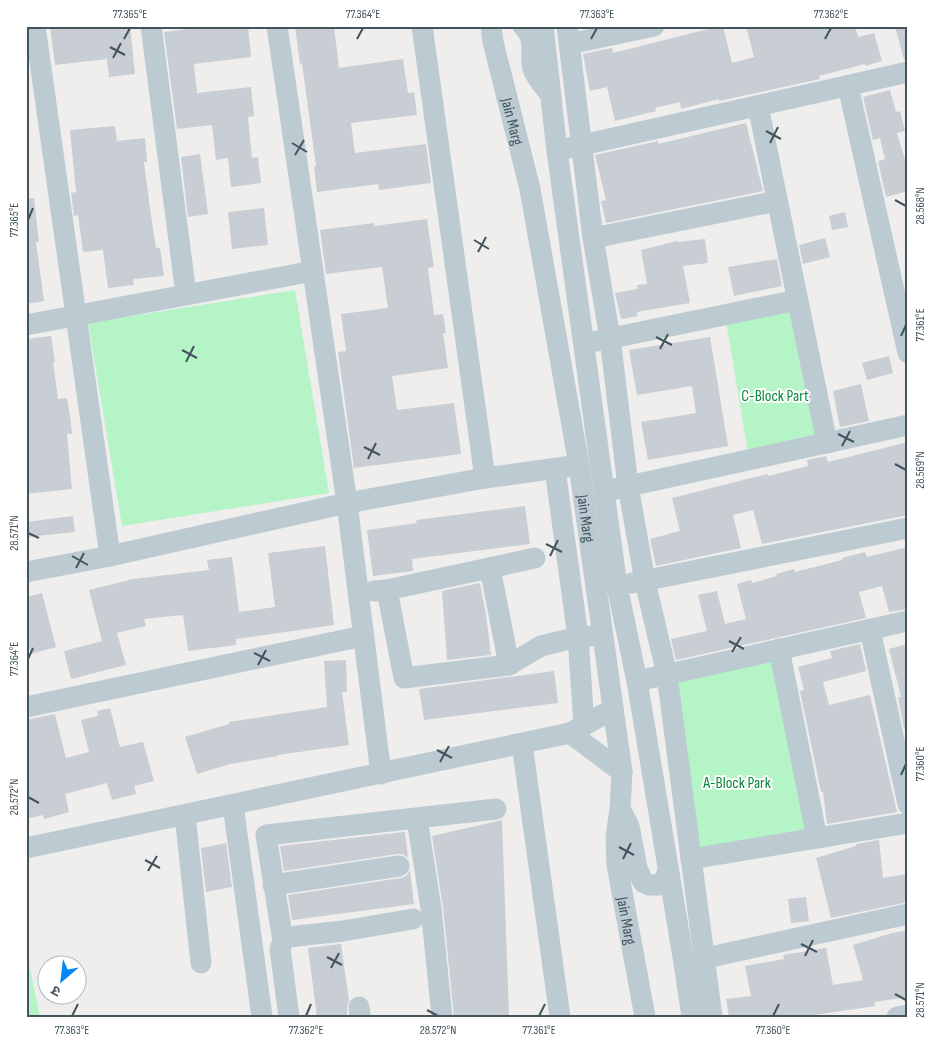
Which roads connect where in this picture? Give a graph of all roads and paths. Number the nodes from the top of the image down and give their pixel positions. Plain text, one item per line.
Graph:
1 (151, 26) edge
2 (277, 26) edge
3 (422, 26) edge
4 (524, 26) edge
5 (543, 26) edge
6 (654, 26) edge
7 (495, 31) edge
8 (568, 35) edge
9 (33, 38) edge
10 (908, 72) edge
11 (848, 86) junction
12 (551, 95) junction
13 (758, 106) junction
14 (582, 145) junction
15 (557, 151) junction
16 (777, 201) junction
17 (593, 238) junction
18 (313, 271) junction
19 (186, 294) junction
20 (797, 300) junction
21 (76, 314) junction
22 (26, 325) edge
23 (610, 338) junction
24 (584, 343) junction
25 (908, 353) edge
26 (908, 425) edge
27 (827, 443) junction
28 (579, 465) junction
29 (555, 469) junction
30 (484, 478) junction
31 (628, 486) junction
32 (604, 492) junction
33 (347, 503) junction
34 (908, 528) edge
35 (110, 556) junction
36 (535, 558) dead end
37 (490, 568) junction
38 (26, 572) edge
39 (645, 581) junction
40 (617, 586) junction
41 (387, 590) junction
42 (359, 592) junction
43 (908, 622) edge
44 (870, 630) junction
45 (602, 635) junction
46 (363, 636) junction
47 (578, 637) junction
48 (779, 649) junction
49 (509, 665) junction
50 (666, 674) junction
51 (637, 681) junction
52 (26, 707) edge
53 (613, 709) junction
54 (577, 729) junction
55 (522, 744) junction
56 (622, 772) junction
57 (381, 774) junction
58 (908, 804) edge
59 (233, 805) junction
60 (496, 809) dead end
61 (620, 809) junction
62 (185, 815) junction
63 (417, 819) junction
64 (908, 823) edge
65 (817, 838) junction
66 (26, 848) edge
67 (691, 860) junction
68 (399, 866) dead end
69 (668, 870) junction
70 (274, 885) junction
71 (908, 914) edge
72 (413, 919) dead end
73 (283, 941) junction
74 (706, 958) junction
75 (201, 963) dead end
76 (908, 1015) edge
77 (262, 1017) edge
78 (289, 1017) edge
79 (442, 1017) edge
80 (560, 1017) edge
81 (645, 1017) edge
82 (692, 1017) edge
83 (712, 1017) edge
84 (897, 1017) edge

1 - 19 street
2 - 18 street
3 - 30 street
4 - 12 street
5 - 12 street, Jain Marg
6 - 8 street
7 - 28 street, Jain Marg
8 - 14 street
9 - 21 street
10 - 11 street
11 - 13 street
11 - 25 street
12 - 15 street, Jain Marg
13 - 14 street
13 - 16 street
14 - 15 street
14 - 17 street
15 - 24 street, Jain Marg
16 - 17 street
16 - 20 street
17 - 23 street
18 - 19 street
18 - 33 street
19 - 21 street
20 - 23 street
20 - 27 street
21 - 22 street
21 - 35 street
23 - 24 street
23 - 31 street
24 - 32 street, Jain Marg
26 - 27 street
27 - 31 street
28 - 29 street
28 - 45 street, Jain Marg
29 - 30 street
29 - 47 street
30 - 33 street
31 - 32 street
31 - 39 street
32 - 40 street, Jain Marg
33 - 35 street
33 - 42 street
34 - 39 street
35 - 38 street
36 - 37 street
37 - 41 street
37 - 49 street
39 - 40 street
39 - 50 street
40 - 51 street, Jain Marg
41 - 42 street
41 - 49 street
42 - 46 street
43 - 44 street
44 - 48 street
44 - 58 street
45 - 47 street
45 - 53 street, Jain Marg
46 - 52 street
46 - 57 street
47 - 49 street
47 - 54 street
48 - 50 street
48 - 65 street
50 - 51 street
50 - 67 street
51 - 69 street, Jain Marg
53 - 54 street
53 - 56 street, Jain Marg
54 - 55 street
54 - 56 street
55 - 57 street
55 - 80 street
56 - 61 street, Jain Marg
57 - 59 street
59 - 62 street
59 - 77 street
60 - 63 street
61 - 69 street
61 - 81 street, Jain Marg
62 - 66 street
62 - 75 street
63 - 70 street
63 - 79 street
64 - 65 street
65 - 67 street
67 - 74 street
68 - 70 street
69 - 82 street, Jain Marg
70 - 73 street
71 - 74 street
72 - 73 street
73 - 78 street
74 - 83 street
76 - 84 street

